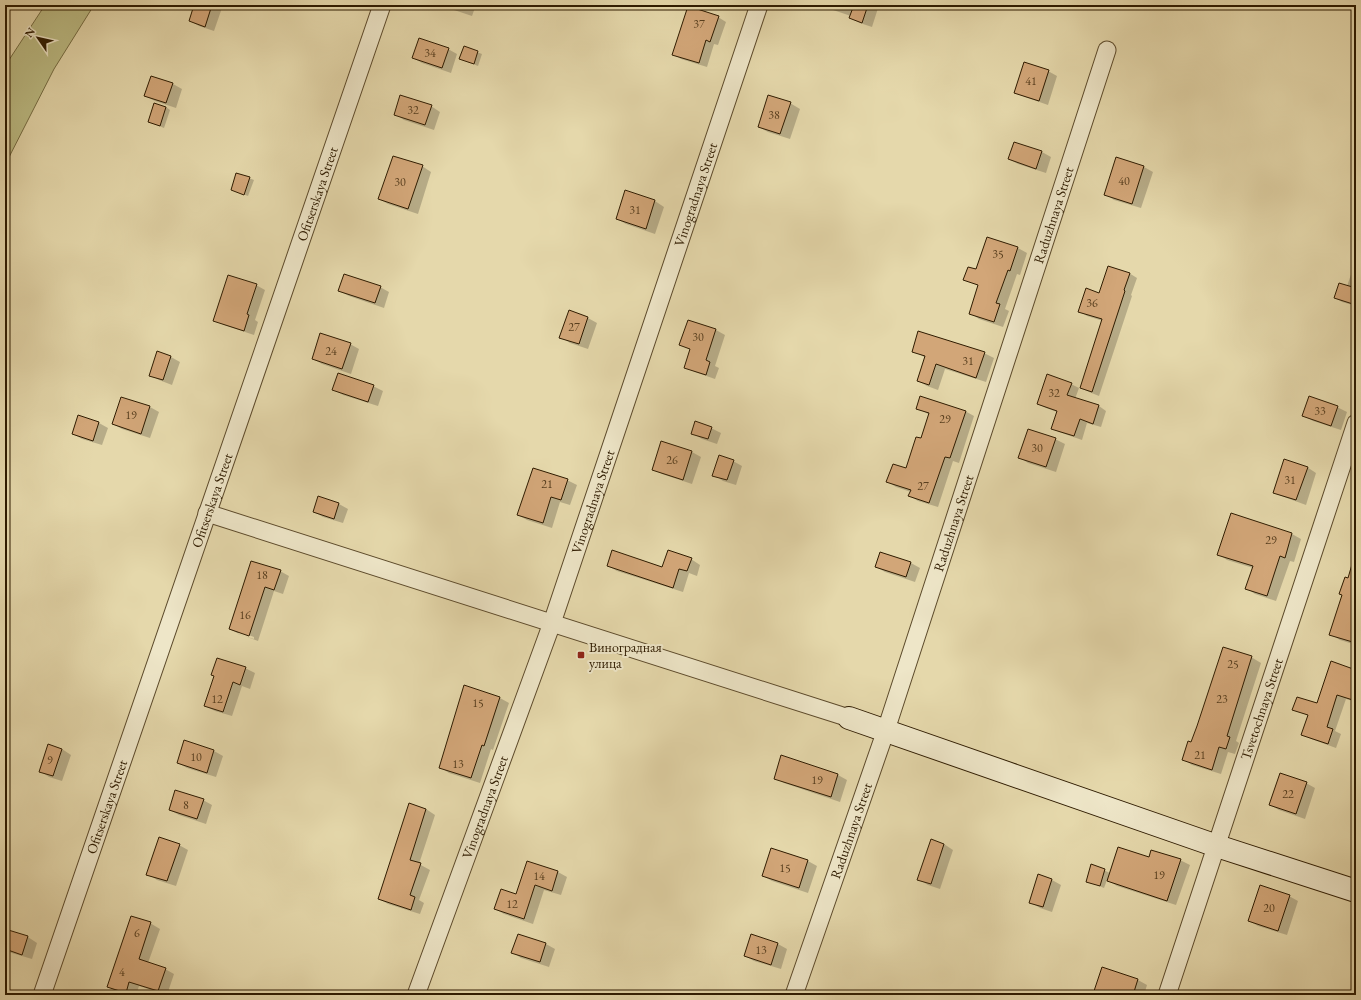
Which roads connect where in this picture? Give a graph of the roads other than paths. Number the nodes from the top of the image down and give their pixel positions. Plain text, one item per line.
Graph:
1 (382, 5) edge
2 (759, 5) edge
3 (1107, 50) dead end
4 (1356, 423) edge
5 (207, 513) junction
6 (552, 623) junction
7 (849, 718) joint
8 (886, 730) junction
9 (1217, 846) junction
10 (1356, 891) edge
11 (42, 995) edge
12 (416, 995) edge
13 (794, 995) edge
14 (1167, 995) edge

1 - 5 street, Ofitserskaya Street
2 - 6 street, Vinogradnaya Street
3 - 8 street, Raduzhnaya Street
4 - 9 street, Tsvetochnaya Street
5 - 6 street
5 - 11 street, Ofitserskaya Street
6 - 7 street
6 - 12 street, Vinogradnaya Street
7 - 8 street
8 - 9 street
8 - 13 street, Raduzhnaya Street
9 - 10 street
9 - 14 street, Tsvetochnaya Street

